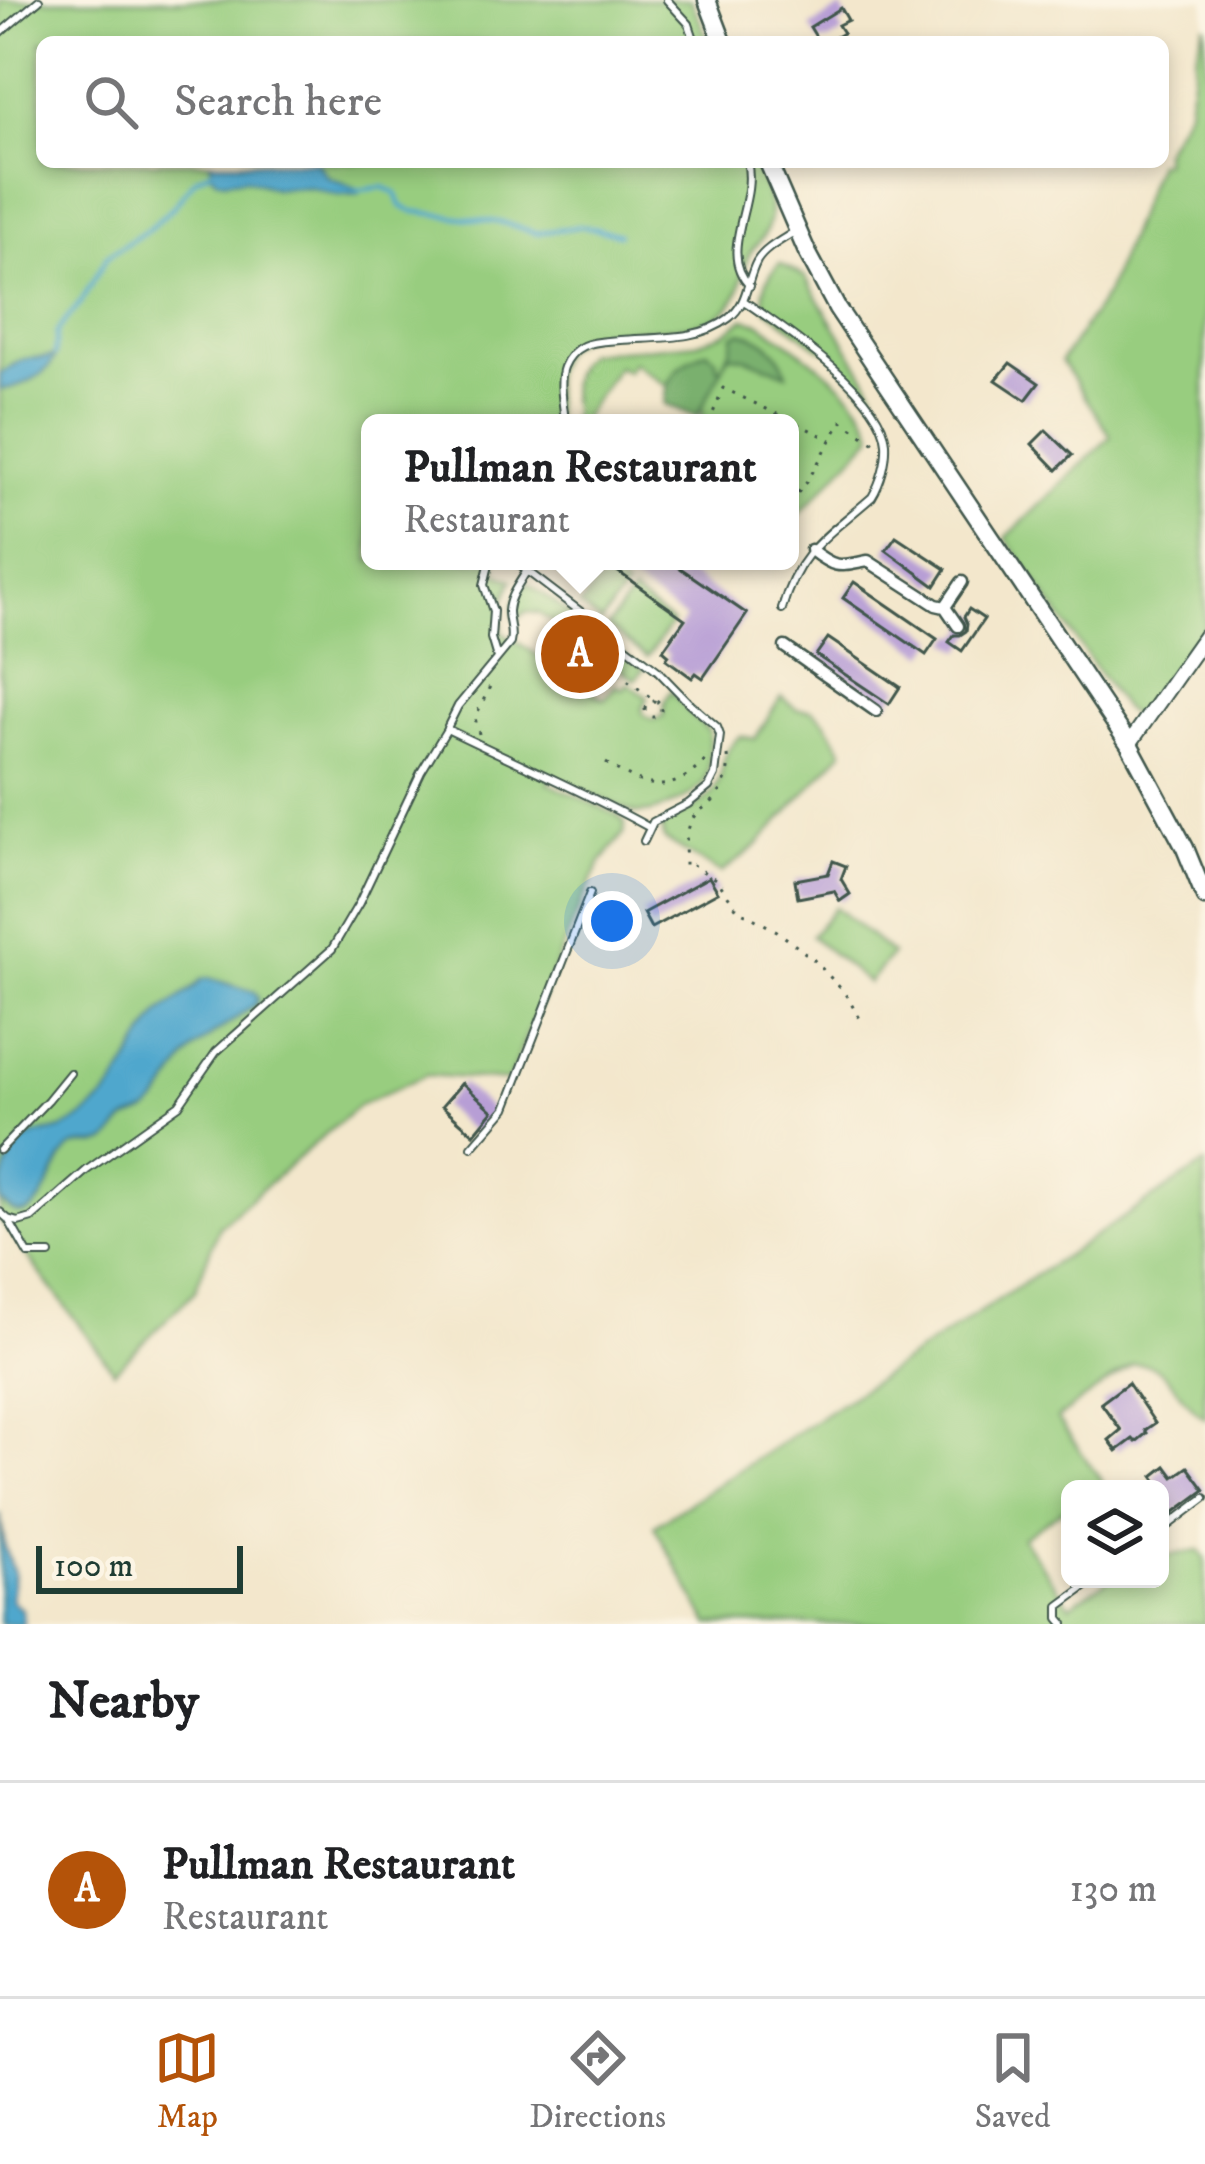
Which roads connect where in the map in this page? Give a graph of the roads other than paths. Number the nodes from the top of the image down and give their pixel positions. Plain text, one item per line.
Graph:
1 (40, 0) edge
2 (667, 0) edge
3 (707, 0) edge
4 (0, 33) edge
5 (693, 36) edge
6 (721, 36) edge
7 (748, 168) edge
8 (771, 168) edge
9 (797, 230) junction
10 (750, 286) junction
11 (743, 301) junction
12 (565, 414) edge
13 (811, 550) junction
14 (799, 565) edge
15 (488, 570) edge
16 (796, 570) edge
17 (526, 572) joint
18 (962, 581) dead end
19 (945, 607) junction
20 (782, 609) dead end
21 (958, 626) dead end
22 (1205, 636) edge
23 (785, 647) dead end
24 (497, 658) junction
25 (876, 711) dead end
26 (447, 729) junction
27 (1129, 744) junction
28 (650, 828) junction
29 (644, 841) dead end
30 (590, 893) dead end
31 (1205, 898) edge
32 (70, 1073) dead end
33 (472, 1147) dead end
34 (0, 1150) edge
35 (0, 1212) edge
36 (8, 1219) junction
37 (50, 1254) dead end
38 (1205, 1498) edge
39 (1169, 1525) edge
40 (1084, 1588) edge
41 (1064, 1624) edge

1 - 4 lane
2 - 5 lane
3 - 6 main road
7 - 10 lane
8 - 9 main road
9 - 10 lane
9 - 27 main road
10 - 11 lane
11 - 12 lane
11 - 13 lane
13 - 14 lane
13 - 19 street
15 - 24 lane
16 - 20 lane
17 - 24 lane
17 - 28 lane
18 - 19 street
19 - 21 street
22 - 27 street
23 - 25 street
24 - 26 lane
26 - 28 lane
26 - 36 lane
27 - 31 main road
28 - 29 lane
30 - 33 lane
32 - 34 lane
35 - 36 lane
36 - 37 lane
38 - 39 lane
40 - 41 lane

